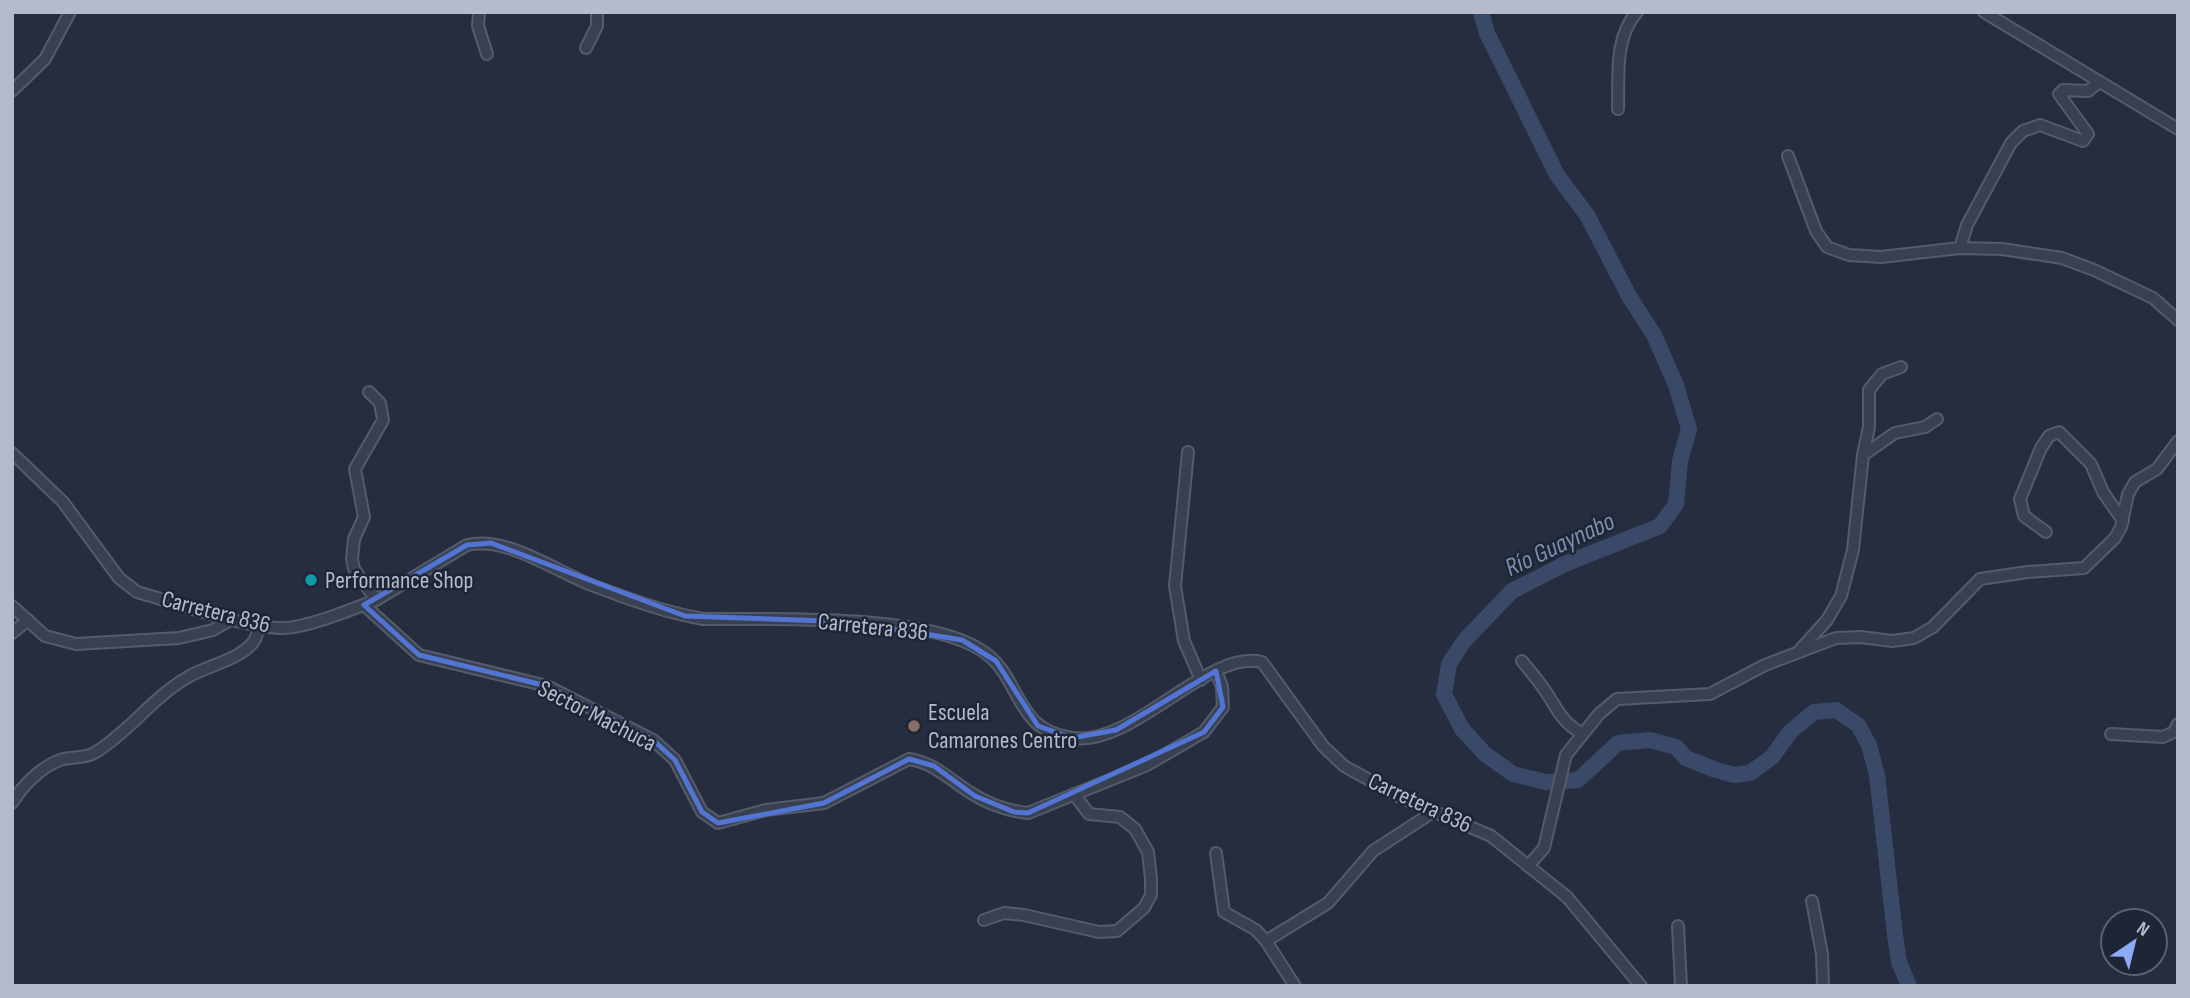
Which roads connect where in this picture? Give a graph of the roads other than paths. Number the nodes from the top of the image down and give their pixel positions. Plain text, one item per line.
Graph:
1 (70, 12) edge
2 (479, 12) edge
3 (597, 12) edge
4 (1637, 12) edge
5 (1984, 12) edge
6 (586, 48) dead end
7 (487, 54) dead end
8 (2098, 83) junction
9 (12, 92) edge
10 (1618, 109) dead end
11 (2178, 129) edge
12 (1787, 156) dead end
13 (1960, 248) junction
14 (2178, 320) edge
15 (1901, 367) dead end
16 (369, 392) dead end
17 (1937, 419) dead end
18 (2178, 442) edge
19 (1188, 452) dead end
20 (12, 453) edge
21 (1863, 455) junction
22 (2123, 521) junction
23 (2046, 533) dead end
24 (376, 600) junction
25 (364, 605) junction
26 (12, 606) edge
27 (232, 619) junction
28 (29, 621) junction
29 (260, 625) junction
30 (12, 633) edge
31 (1797, 653) junction
32 (1522, 660) dead end
33 (1216, 671) junction
34 (1201, 680) junction
35 (2178, 724) edge
36 (1581, 733) junction
37 (2111, 734) dead end
38 (1074, 794) junction
39 (12, 803) edge
40 (1433, 812) junction
41 (1216, 853) dead end
42 (1528, 866) junction
43 (1812, 901) dead end
44 (984, 920) dead end
45 (1678, 926) dead end
46 (1266, 942) junction
47 (1295, 986) edge
48 (1641, 986) edge
49 (1681, 986) edge
50 (1823, 986) edge

1 - 9 street
2 - 7 street
3 - 6 street
4 - 10 street
5 - 8 street
8 - 11 street
8 - 13 street
12 - 13 street
13 - 14 street
15 - 21 street
16 - 24 street
17 - 21 street
18 - 22 street
19 - 34 street
20 - 27 street, Carretera 836
21 - 31 street
22 - 23 street
22 - 31 street
24 - 25 street, Carretera 836
24 - 34 street, Carretera 836
25 - 29 street, Carretera 836
25 - 38 street, Sector Machuca
26 - 28 street
27 - 28 street
27 - 29 street, Carretera 836
28 - 30 street
29 - 39 street
31 - 36 street
32 - 36 street
33 - 34 street, Carretera 836
33 - 38 street, Sector Machuca
33 - 40 street, Carretera 836
35 - 37 street
36 - 42 street
38 - 44 street
40 - 42 street, Carretera 836
40 - 46 street
41 - 46 street
42 - 48 street, Carretera 836
43 - 50 street
45 - 49 street
46 - 47 street

